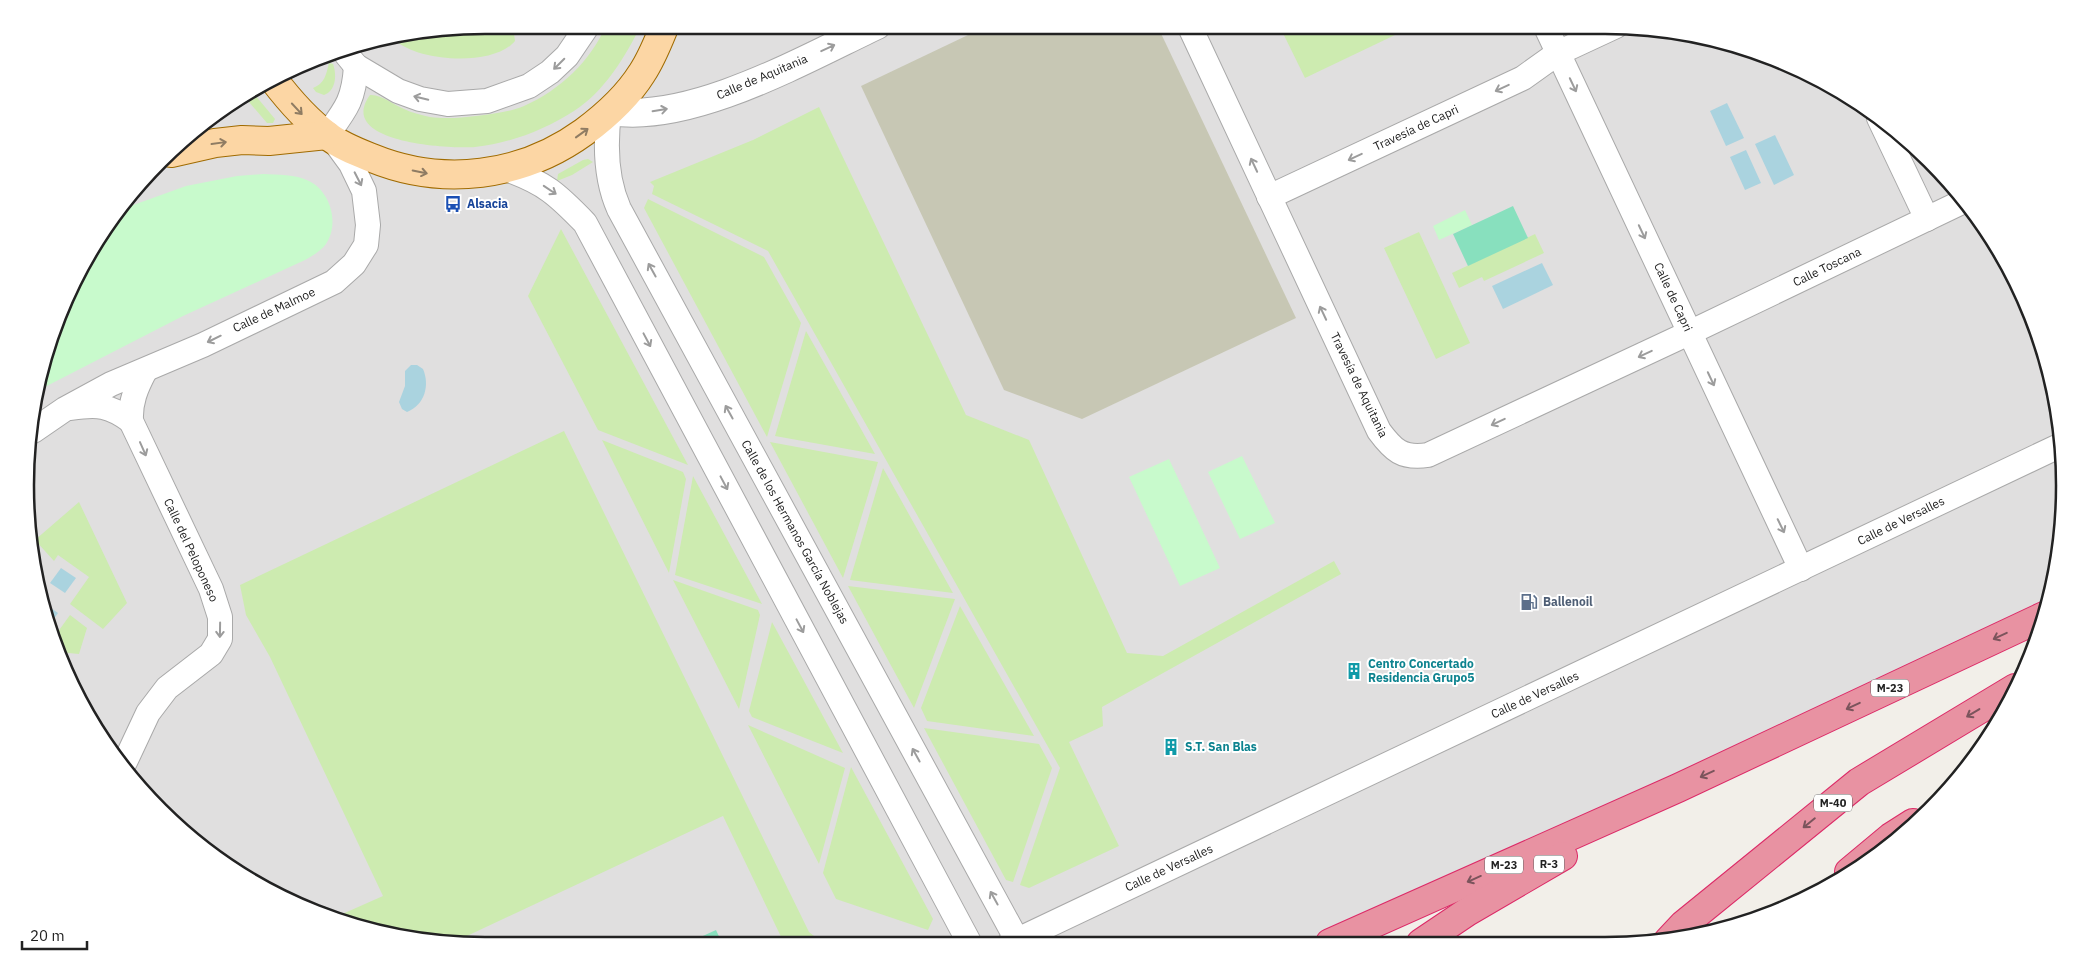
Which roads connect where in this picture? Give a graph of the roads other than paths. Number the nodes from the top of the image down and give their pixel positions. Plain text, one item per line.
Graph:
1 (582, 34) edge
2 (661, 34) edge
3 (858, 34) edge
4 (1192, 34) edge
5 (1549, 34) edge
6 (1599, 34) edge
7 (1558, 53) junction
8 (349, 57) edge
9 (278, 85) edge
10 (610, 112) junction
11 (1884, 131) edge
12 (329, 137) junction
13 (183, 150) edge
14 (506, 169) junction
15 (1269, 197) junction
16 (1958, 204) edge
17 (1927, 219) junction
18 (1689, 333) junction
19 (145, 371) junction
20 (65, 410) junction
21 (131, 421) junction
22 (38, 429) edge
23 (2054, 448) edge
24 (1801, 569) junction
25 (2035, 620) edge
26 (2005, 694) edge
27 (126, 760) edge
28 (1678, 788) junction
29 (1677, 931) edge
30 (966, 937) edge
31 (1010, 937) edge
32 (1024, 937) edge
33 (1343, 937) edge
34 (1430, 937) edge

1 -> 8 street
2 - 10 main road
10 -> 3 street, Calle de Aquitania
15 -> 4 street, Travesía de Aquitania
5 - 7 street, Calle de Capri
6 - 7 street, Travesía de Capri
7 -> 15 street, Travesía de Capri
7 -> 18 street, Calle de Capri
8 - 12 street
9 -> 12 main road
14 -> 10 main road
31 -> 10 street, Calle de los Hermanos García Noblejas
11 - 17 street
13 -> 12 main road
12 -> 14 main road
12 -> 19 street, Calle de Malmoe
14 -> 30 street
18 -> 15 street, Travesía de Aquitania
16 - 17 street, Calle Toscana
17 - 18 street, Calle Toscana
18 -> 24 street, Calle de Capri
19 - 20 street, Calle de Malmoe
19 - 21 street
20 - 21 street, Calle de Malmoe
20 - 22 street, Calle de Malmoe
21 -> 27 street, Calle del Peloponeso
23 - 24 street, Calle de Versalles
24 - 32 street, Calle de Versalles
25 -> 28 highway, M-23
26 -> 29 highway, M-40
28 -> 33 highway, M-23
28 - 34 highway, R-3

